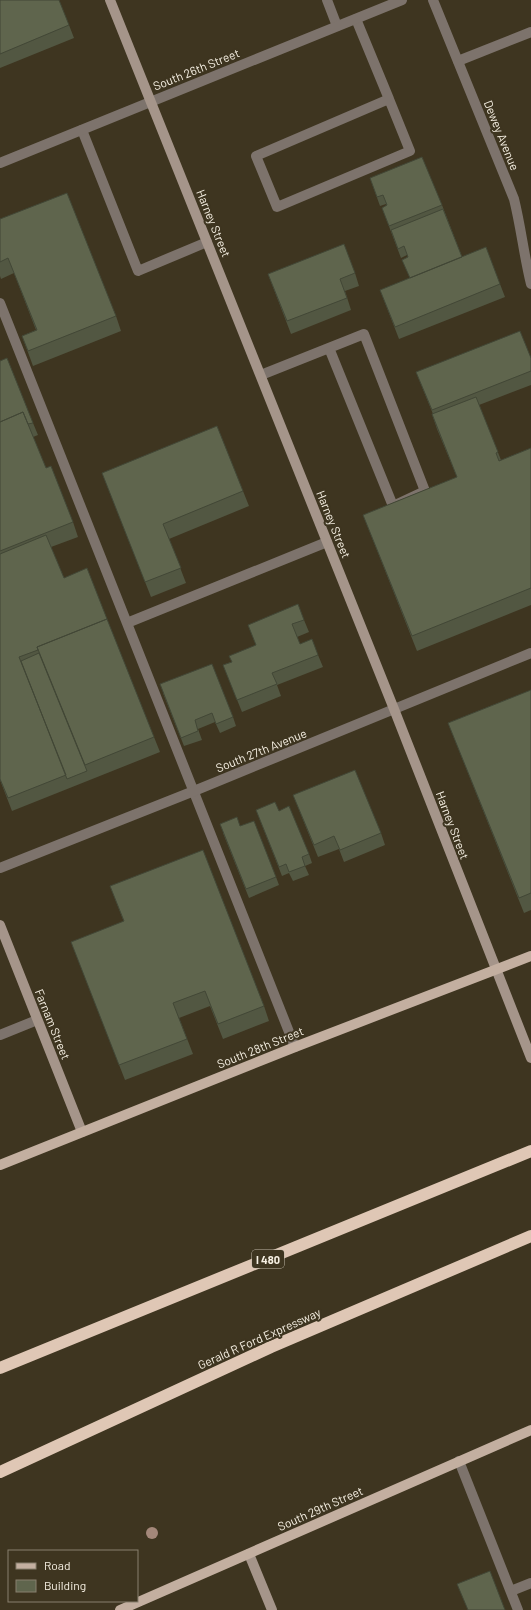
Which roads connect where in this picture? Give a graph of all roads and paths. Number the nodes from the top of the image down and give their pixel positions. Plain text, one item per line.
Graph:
1 (110, 0) edge
2 (327, 0) edge
3 (402, 0) edge
4 (433, 0) edge
5 (356, 19) junction
6 (337, 26) junction
7 (531, 32) edge
8 (458, 61) junction
9 (389, 99) junction
10 (152, 102) junction
11 (82, 130) junction
12 (0, 163) edge
13 (527, 241) edge
14 (207, 242) junction
15 (531, 284) edge
16 (0, 303) edge
17 (329, 348) junction
18 (261, 375) junction
19 (327, 542) junction
20 (127, 623) junction
21 (531, 653) edge
22 (394, 709) junction
23 (194, 791) junction
24 (0, 868) edge
25 (0, 925) edge
26 (531, 956) edge
27 (496, 970) junction
28 (37, 1020) junction
29 (0, 1035) edge
30 (295, 1047) junction
31 (531, 1058) edge
32 (82, 1132) junction
33 (531, 1152) edge
34 (0, 1165) edge
35 (531, 1236) edge
36 (2, 1367) edge
37 (531, 1430) edge
38 (459, 1461) junction
39 (0, 1472) edge
40 (249, 1554) junction
41 (531, 1583) edge
42 (511, 1591) junction
43 (120, 1610) edge
44 (272, 1610) edge
45 (518, 1610) edge

1 - 10 main road, Harney Street
2 - 6 street
3 - 5 street, South 26th Street
4 - 8 street, Dewey Avenue
5 - 6 street, South 26th Street
5 - 9 street
6 - 10 street, South 26th Street
7 - 8 street
8 - 13 street, Dewey Avenue
9 - 9 street
10 - 11 street, South 26th Street
10 - 14 main road, Harney Street
11 - 12 street, South 26th Street
11 - 14 street
13 - 15 street, Dewey Avenue
14 - 18 main road, Harney Street
16 - 20 street
17 - 17 street
17 - 18 street
18 - 19 main road, Harney Street
19 - 20 street
19 - 22 main road, Harney Street
20 - 23 street
21 - 22 street, South 27th Avenue
22 - 23 street, South 27th Avenue
22 - 27 main road, Harney Street
23 - 24 street, South 27th Avenue
23 - 30 street
25 - 28 main road, Farnam Street
26 - 27 main road, South 28th Street
27 - 30 main road, South 28th Street
27 - 31 main road, Harney Street
28 - 29 street
28 - 32 main road, Farnam Street
30 - 32 main road, South 28th Street
32 - 34 main road, South 28th Street
33 - 36 highway, I 480
35 - 39 highway, Gerald R Ford Expressway
37 - 38 main road, South 29th Street
38 - 40 main road, South 29th Street
38 - 42 street
40 - 43 main road, South 29th Street
40 - 44 main road
41 - 42 street
42 - 45 street

